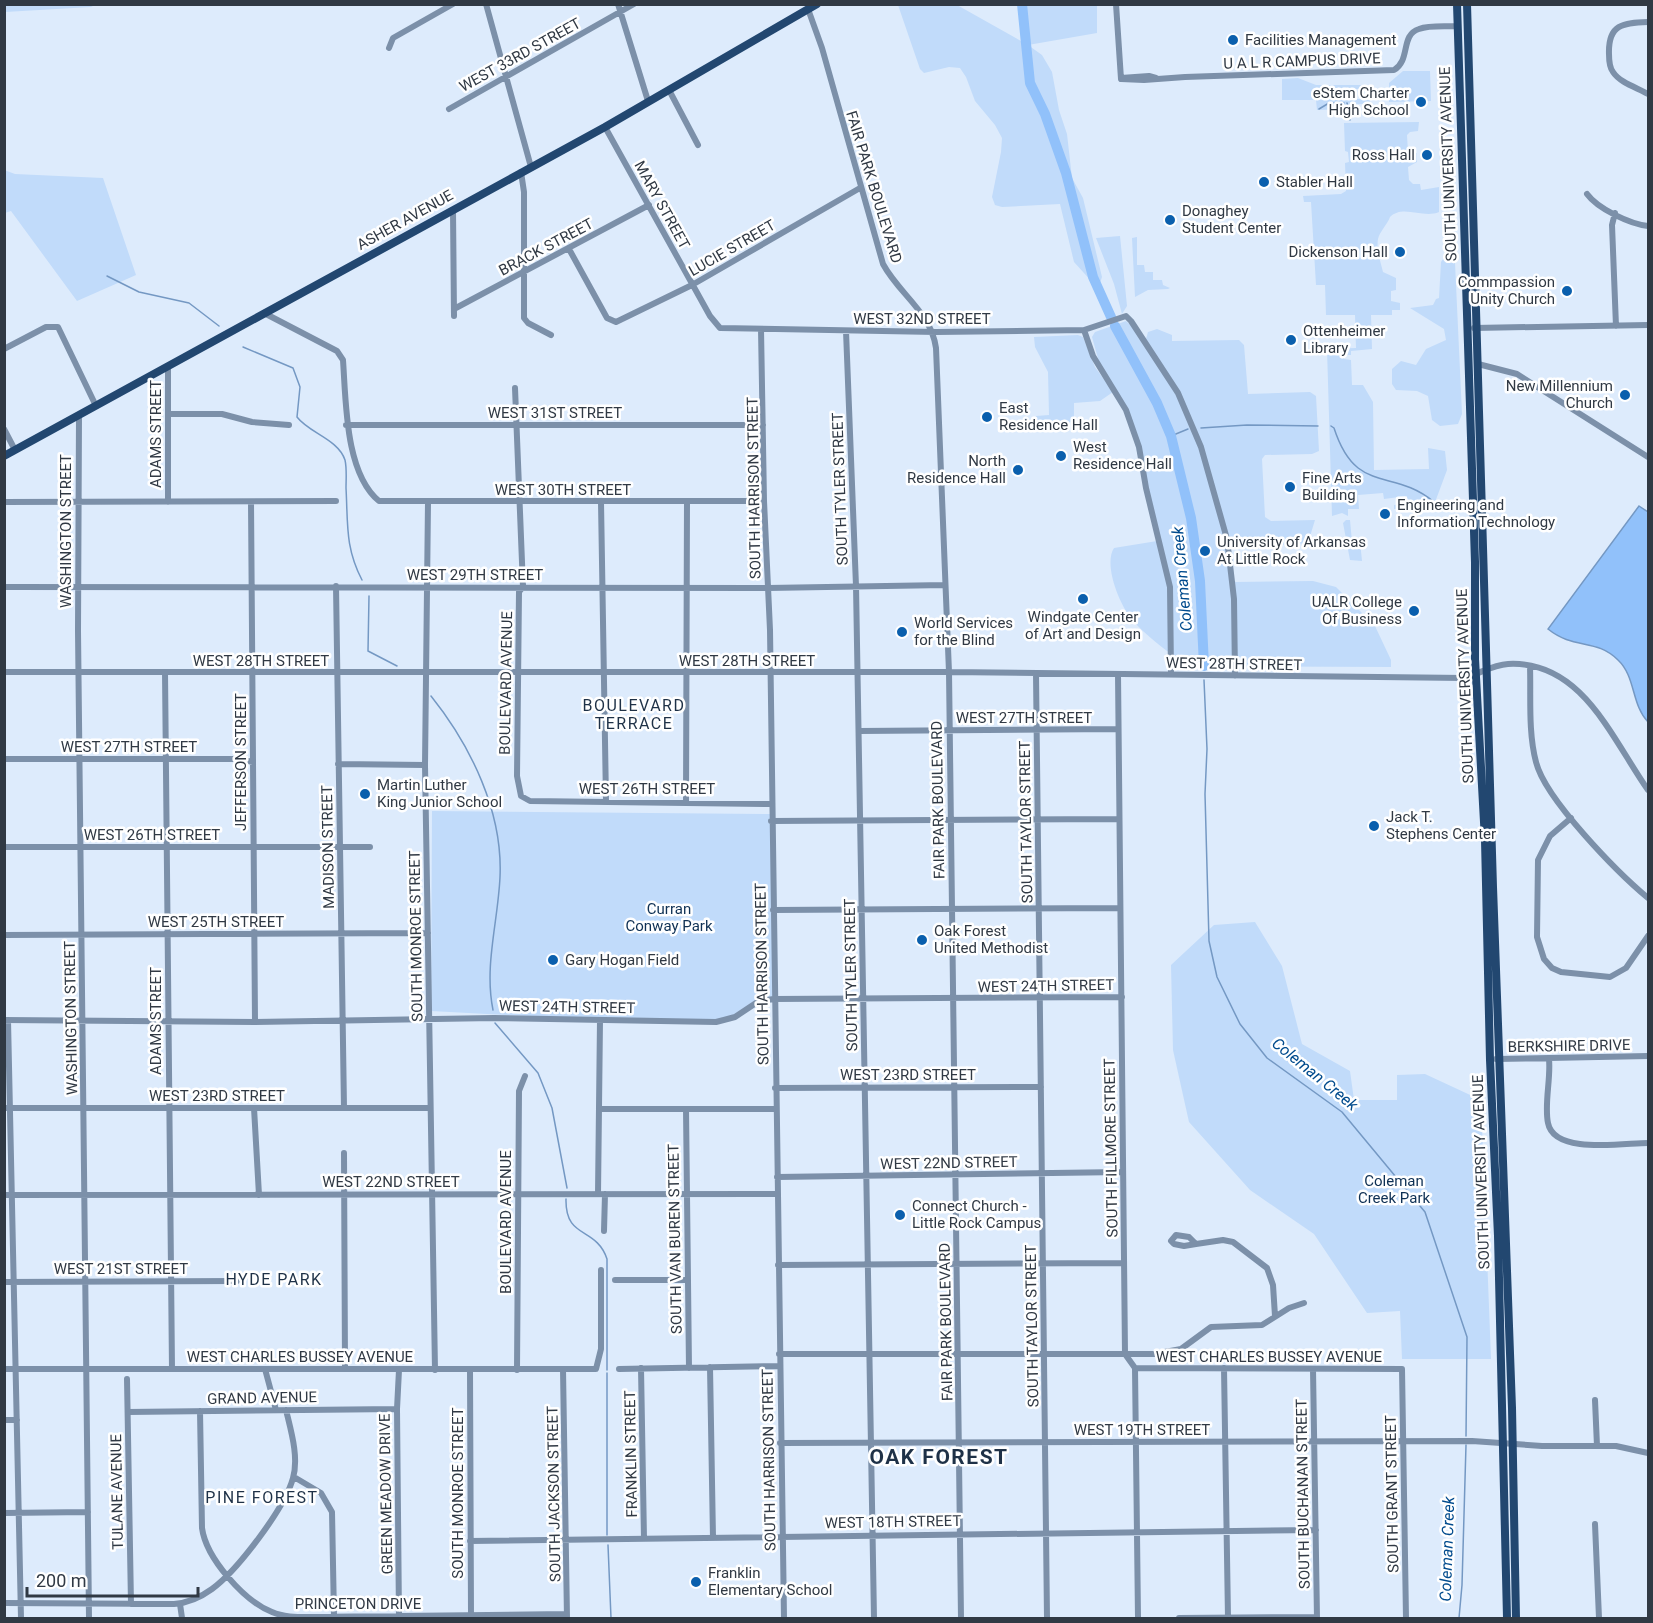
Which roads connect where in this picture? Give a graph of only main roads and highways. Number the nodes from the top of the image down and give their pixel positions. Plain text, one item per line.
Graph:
1 (817, 4) edge
2 (1457, 4) edge
3 (1467, 4) edge
4 (807, 7) edge
5 (4, 456) edge
6 (1507, 1618) edge
7 (1516, 1618) edge

1 - 4 main road, ASHER AVENUE
2 - 6 main road, SOUTH UNIVERSITY AVENUE
3 - 7 main road, SOUTH UNIVERSITY AVENUE
4 - 5 main road, ASHER AVENUE

